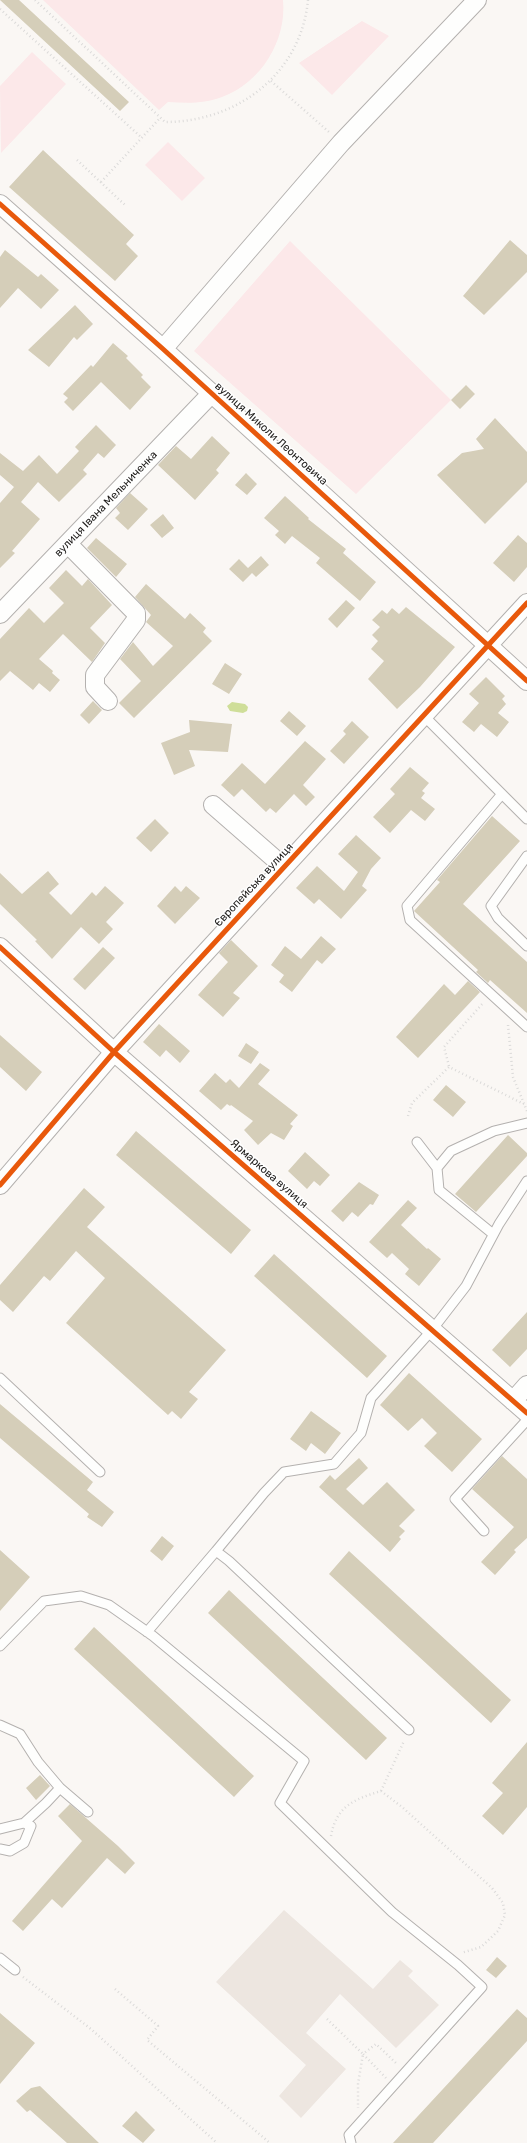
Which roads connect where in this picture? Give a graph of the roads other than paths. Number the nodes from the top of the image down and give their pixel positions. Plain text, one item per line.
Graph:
1 (477, 0) edge
2 (0, 204) edge
3 (163, 349) junction
4 (211, 394) junction
5 (68, 544) junction
6 (527, 603) edge
7 (0, 614) edge
8 (488, 646) junction
9 (527, 681) edge
10 (108, 701) dead end
11 (424, 716) junction
12 (502, 794) junction
13 (213, 805) dead end
14 (527, 819) edge
15 (527, 856) edge
16 (284, 867) junction
17 (527, 946) edge
18 (0, 947) edge
19 (527, 1028) edge
20 (114, 1052) junction
21 (527, 1123) edge
22 (417, 1142) dead end
23 (437, 1168) junction
24 (527, 1181) edge
25 (0, 1185) edge
26 (493, 1234) junction
27 (432, 1330) junction
28 (0, 1378) edge
29 (527, 1385) edge
30 (513, 1401) junction
31 (527, 1413) edge
32 (527, 1420) edge
33 (100, 1472) dead end
34 (484, 1531) dead end
35 (216, 1551) junction
36 (147, 1632) junction
37 (0, 1646) edge
38 (0, 1725) edge
39 (409, 1730) road end
40 (60, 1788) junction
41 (88, 1812) dead end
42 (24, 1823) junction
43 (0, 1829) edge
44 (0, 1849) edge
45 (0, 1958) edge
46 (15, 1970) road end
47 (351, 2143) edge

1 - 3 street
2 - 3 street, вулиця Миколи Леонтовича
3 - 4 street, вулиця Миколи Леонтовича
4 - 5 street, вулиця Івана Мельниченка
4 - 8 street, вулиця Миколи Леонтовича
5 - 7 street, вулиця Івана Мельниченка
5 - 10 street
6 - 8 street, Європейська вулиця
8 - 9 street, вулиця Миколи Леонтовича
8 - 11 street, Європейська вулиця
11 - 12 lane
11 - 16 street, Європейська вулиця
12 - 14 lane
12 - 19 lane
13 - 16 street
15 - 17 lane
16 - 20 street, Європейська вулиця
18 - 20 street, Ярмаркова вулиця
20 - 25 street, Європейська вулиця
20 - 27 street, Ярмаркова вулиця
21 - 23 lane
22 - 23 lane
23 - 26 lane
24 - 26 lane
26 - 27 lane
27 - 30 street, Ярмаркова вулиця
27 - 35 lane
28 - 33 lane
29 - 30 street
30 - 31 street, Ярмаркова вулиця
32 - 34 lane
35 - 36 lane
35 - 39 lane
36 - 37 lane
36 - 47 lane
38 - 40 lane
40 - 41 lane
40 - 42 lane
42 - 43 lane
42 - 44 lane
45 - 46 lane

